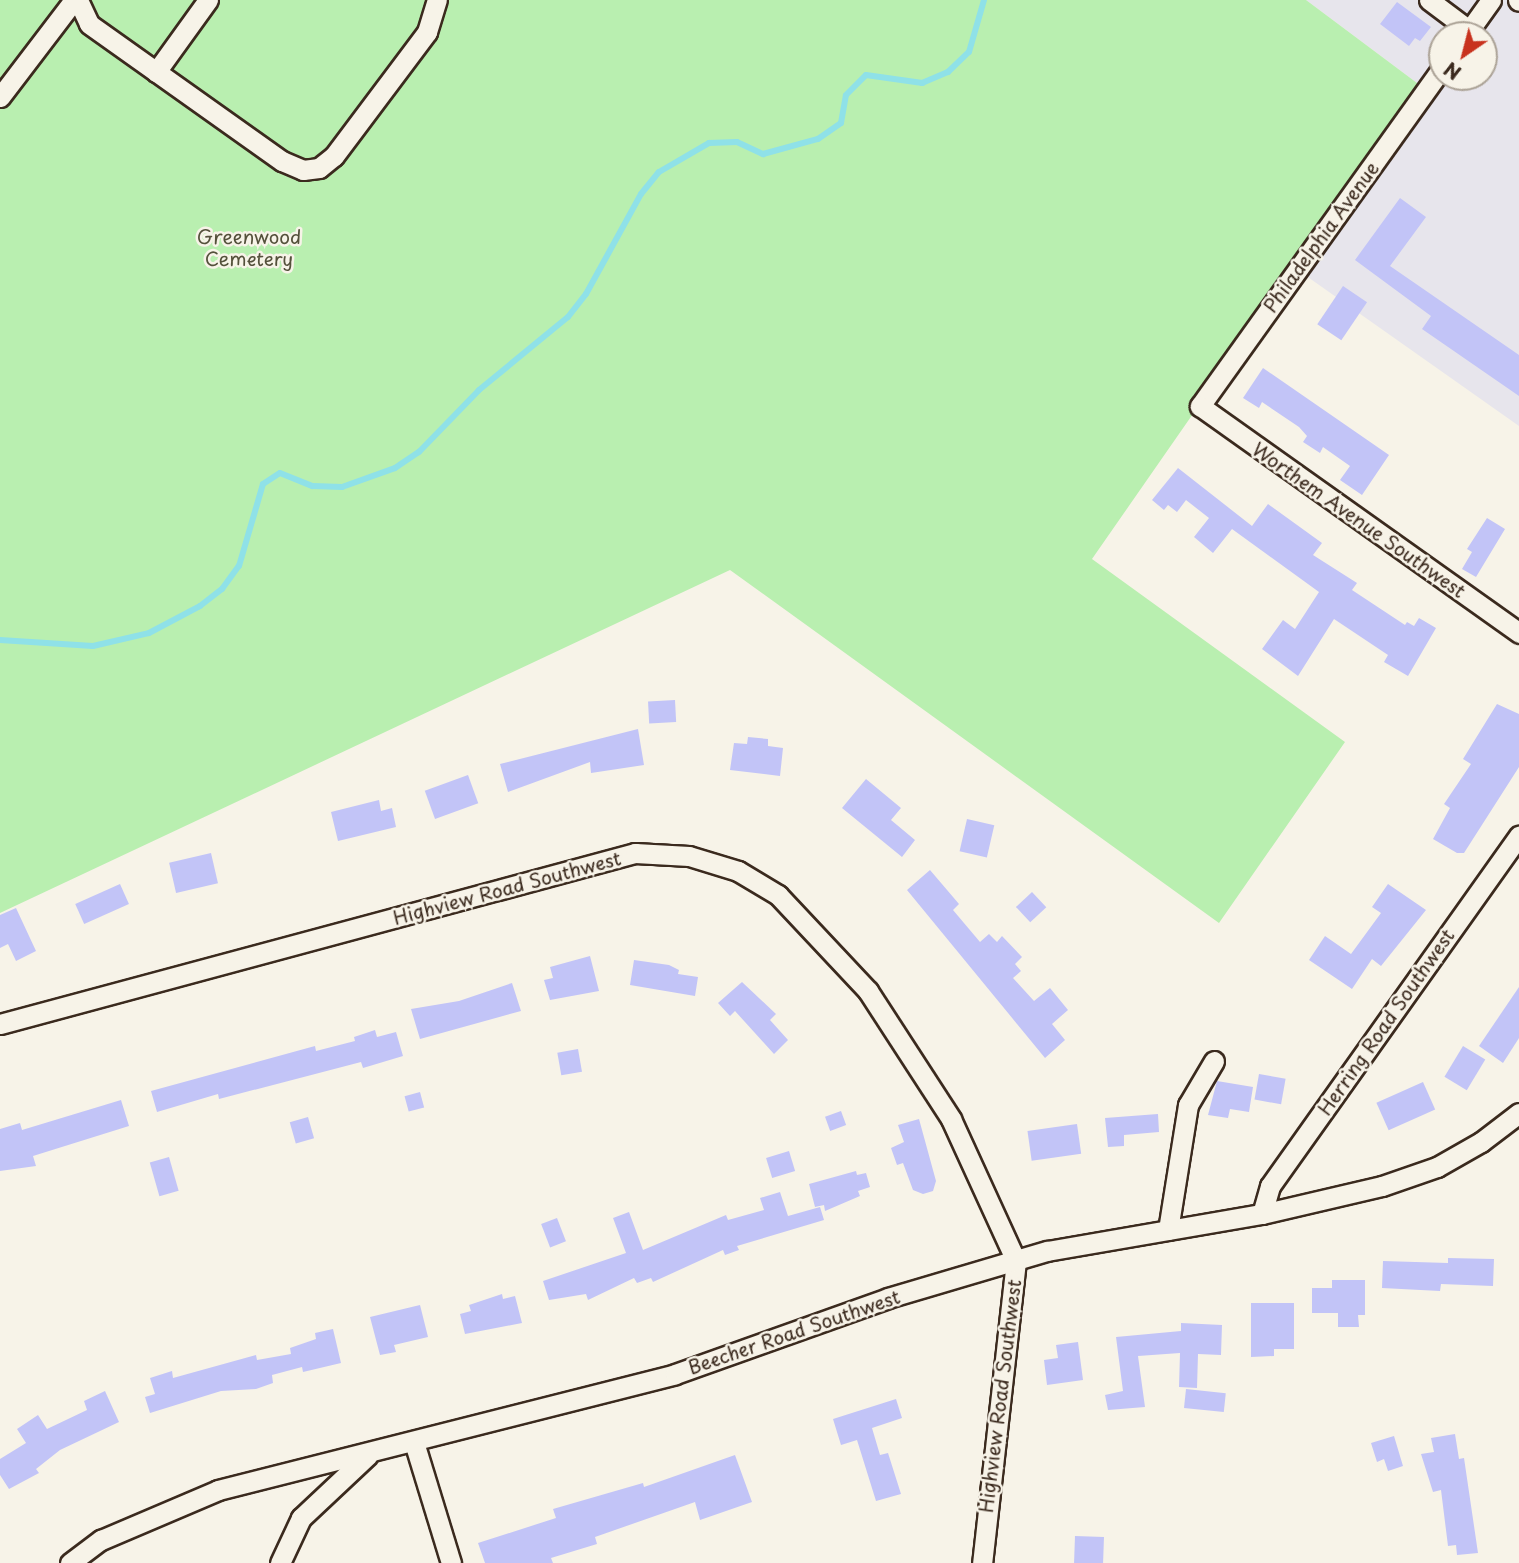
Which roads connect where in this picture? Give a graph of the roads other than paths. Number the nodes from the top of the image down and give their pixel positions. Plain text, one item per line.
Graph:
1 (76, 0) edge
2 (208, 0) edge
3 (437, 0) edge
4 (1491, 0) edge
5 (1436, 2) edge
6 (1456, 21) edge
7 (1476, 21) edge
8 (156, 72) junction
9 (1428, 87) edge
10 (0, 97) edge
11 (1199, 406) joint
12 (1519, 634) edge
13 (1519, 835) edge
14 (0, 1024) edge
15 (1214, 1061) dead end
16 (1519, 1113) edge
17 (1262, 1214) junction
18 (1168, 1230) junction
19 (1016, 1261) junction
20 (414, 1442) junction
21 (370, 1452) junction
22 (70, 1563) edge
23 (281, 1563) edge
24 (451, 1563) edge
25 (982, 1563) edge

1 - 8 street
1 - 10 street
2 - 8 street
3 - 8 street
4 - 7 street
5 - 6 street
9 - 11 street, Philadelphia Avenue
11 - 12 street, Worthem Avenue Southwest
13 - 17 street, Herring Road Southwest
14 - 19 street, Highview Road Southwest
15 - 18 street
16 - 17 street, Beecher Road Southwest
17 - 18 street, Beecher Road Southwest
18 - 19 street, Beecher Road Southwest
19 - 20 street, Beecher Road Southwest
19 - 25 street, Highview Road Southwest
20 - 21 street, Beecher Road Southwest
20 - 24 street
21 - 22 street, Beecher Road Southwest
21 - 23 street

